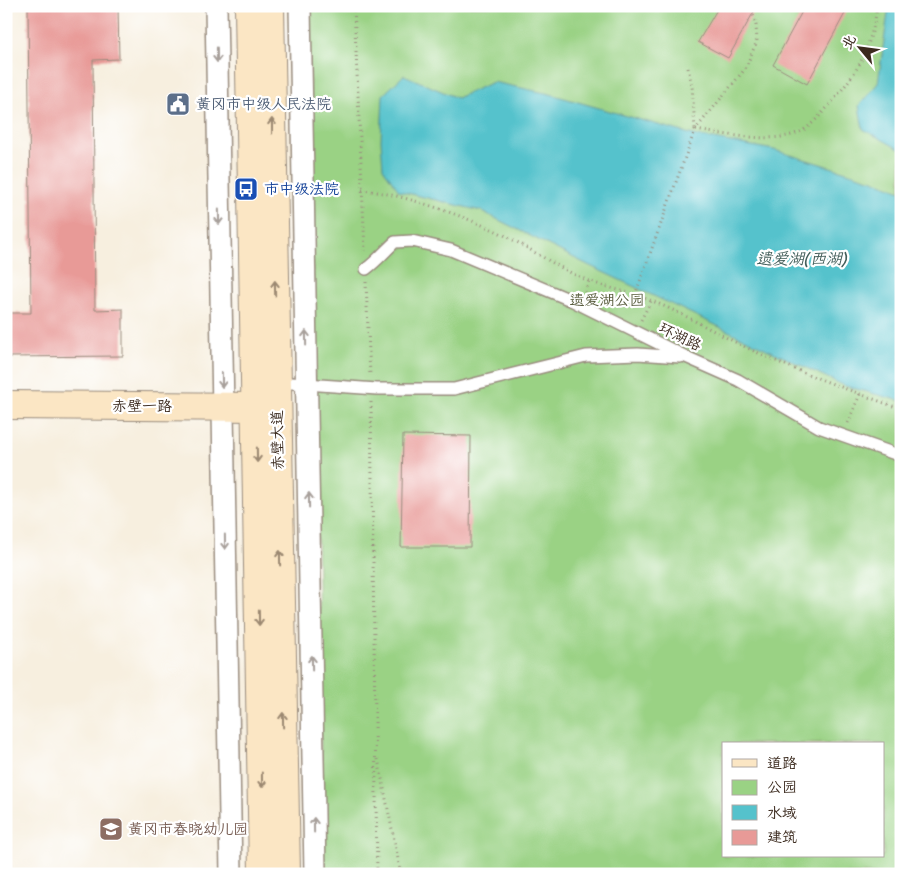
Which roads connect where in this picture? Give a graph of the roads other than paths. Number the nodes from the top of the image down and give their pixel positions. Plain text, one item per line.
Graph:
1 (216, 6) edge
2 (249, 6) edge
3 (270, 6) edge
4 (300, 6) edge
5 (366, 269) road end
6 (686, 357) junction
7 (307, 384) junction
8 (270, 399) junction
9 (6, 405) edge
10 (222, 406) junction
11 (901, 456) edge
12 (231, 874) edge
13 (263, 874) edge
14 (286, 874) edge
15 (315, 874) edge

1 -> 10 street
2 - 8 main road, 赤壁大道
8 -> 3 main road, 赤壁大道
7 -> 4 street
5 - 6 lane, 环湖路
6 - 7 lane
6 - 11 lane, 环湖路
7 - 8 lane
15 -> 7 street
8 - 10 main road, 赤壁一路
8 -> 13 main road, 赤壁大道
14 -> 8 main road, 赤壁大道
9 - 10 main road, 赤壁一路
10 -> 12 street

